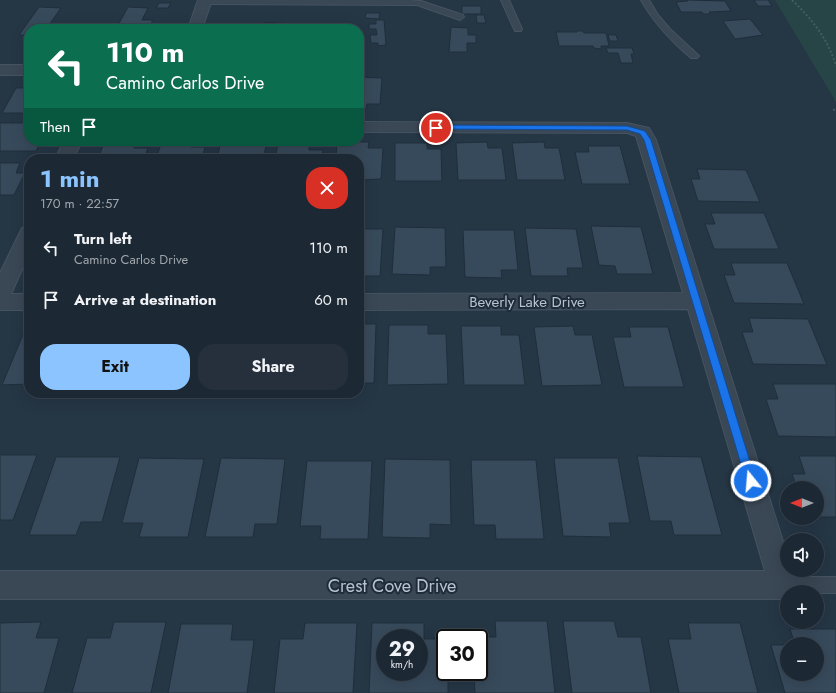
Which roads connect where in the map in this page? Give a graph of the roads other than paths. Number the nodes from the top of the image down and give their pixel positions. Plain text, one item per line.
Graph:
1 (505, 0) edge
2 (644, 0) edge
3 (205, 1) edge
4 (460, 17) dead end
5 (197, 24) edge
6 (518, 29) dead end
7 (694, 56) dead end
8 (0, 70) edge
9 (24, 70) edge
10 (364, 127) edge
11 (24, 244) edge
12 (0, 295) edge
13 (695, 301) junction
14 (0, 302) edge
15 (24, 302) edge
16 (364, 302) edge
17 (0, 585) edge
18 (780, 585) edge
19 (783, 585) edge
20 (824, 585) edge
21 (836, 585) edge

1 - 6 lane
2 - 7 lane
3 - 4 lane
3 - 5 street
8 - 9 street
10 - 13 street
11 - 12 street
13 - 16 street, Beverly Lake Drive
13 - 19 street
14 - 15 street
17 - 18 street, Crest Cove Drive
20 - 21 lane

